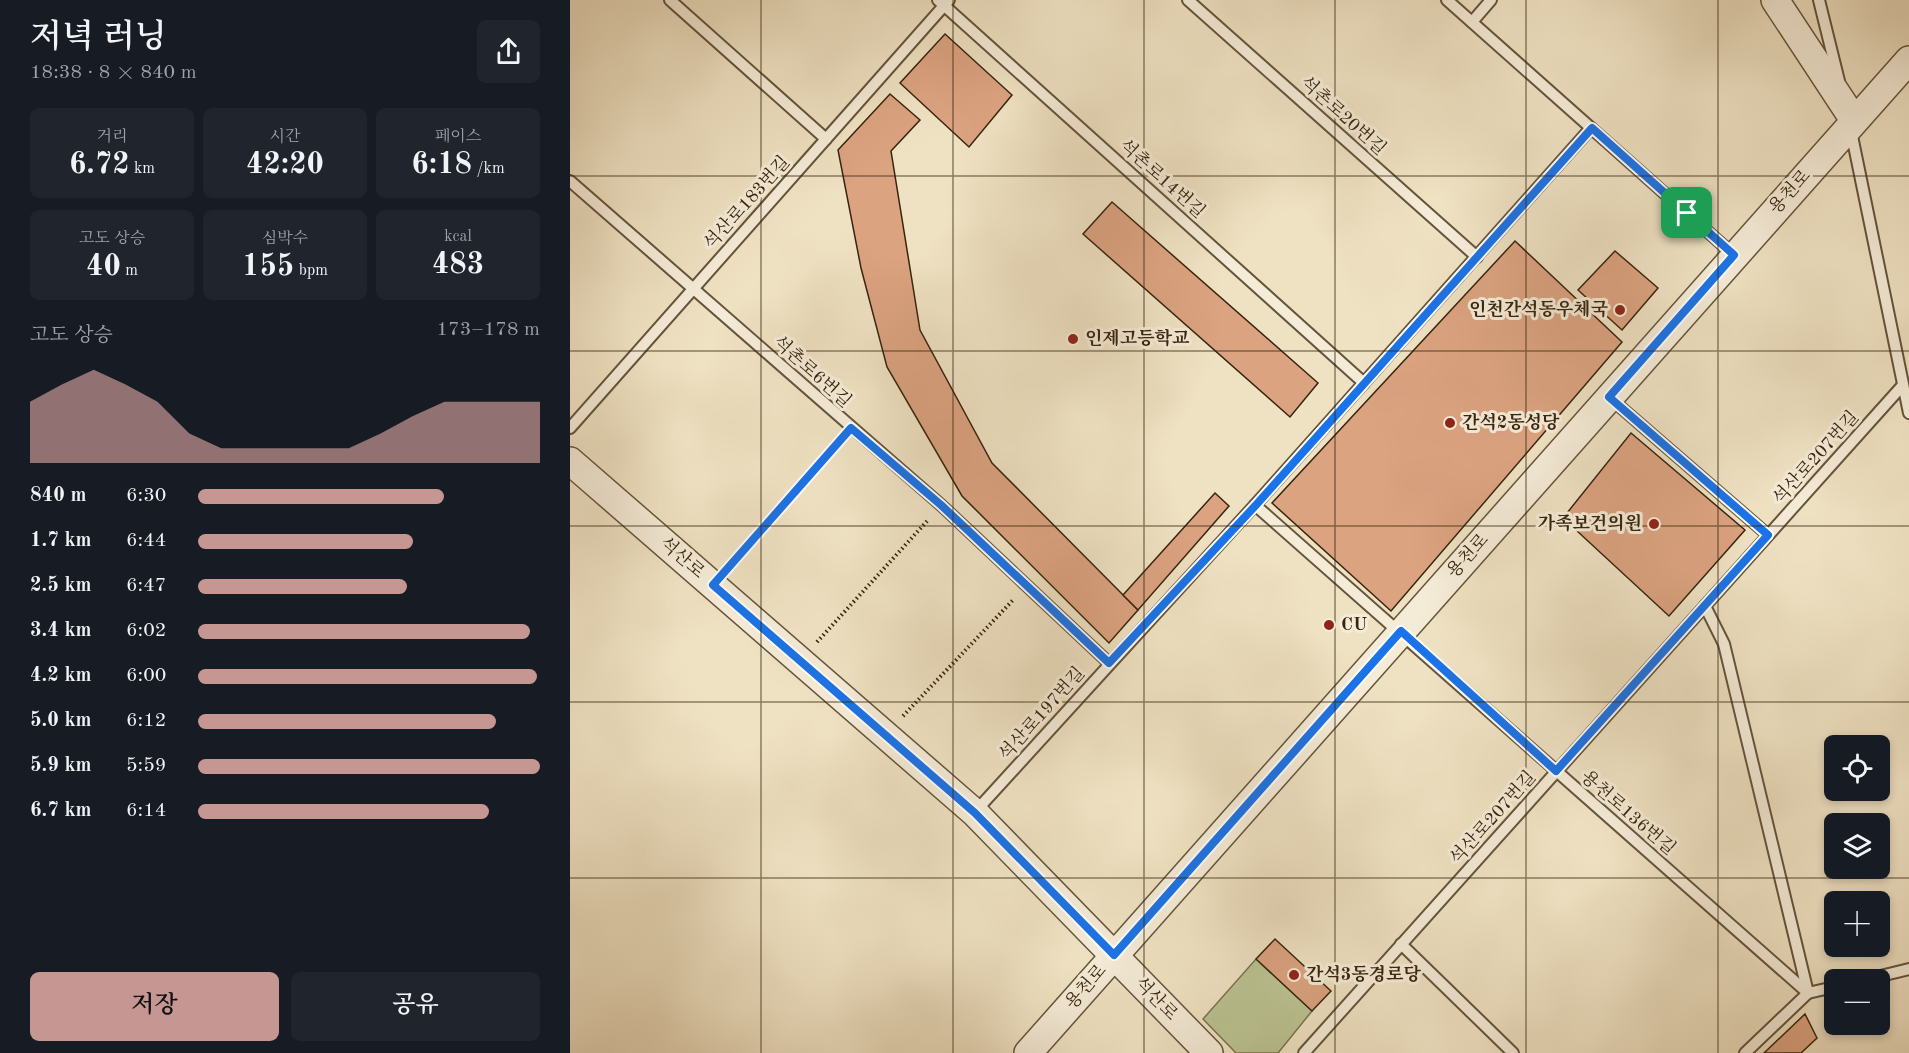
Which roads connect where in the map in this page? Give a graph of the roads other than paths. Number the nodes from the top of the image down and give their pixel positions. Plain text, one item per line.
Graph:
1 (670, 0) edge
2 (1188, 0) edge
3 (1448, 0) edge
4 (1491, 0) edge
5 (1775, 0) edge
6 (1819, 0) edge
7 (944, 2) edge
8 (1472, 22) junction
9 (1909, 60) edge
10 (1850, 117) junction
11 (1592, 128) junction
12 (826, 139) junction
13 (570, 181) edge
14 (1734, 255) junction
15 (1477, 257) junction
16 (693, 288) junction
17 (1364, 383) junction
18 (1903, 385) junction
19 (1609, 397) junction
20 (1909, 413) edge
21 (570, 428) edge
22 (570, 461) edge
23 (1256, 505) junction
24 (1768, 535) junction
25 (1705, 606) junction
26 (1401, 631) junction
27 (1109, 663) junction
28 (1556, 771) junction
29 (975, 813) junction
30 (1401, 944) junction
31 (1114, 955) junction
32 (1909, 969) edge
33 (1890, 974) edge
34 (1824, 989) edge
35 (1808, 993) junction
36 (1028, 1053) edge
37 (1209, 1053) edge
38 (1304, 1053) edge
39 (1513, 1053) edge
40 (1745, 1053) edge

1 - 12 lane
2 - 15 lane, 석촌로20번길
3 - 8 lane
4 - 8 lane
5 - 10 street
6 - 10 lane
7 - 12 lane, 석산로183번길
7 - 17 lane, 석촌로14번길
8 - 11 lane
9 - 10 street, 용천로
10 - 14 street, 용천로
10 - 18 lane
11 - 14 lane
11 - 15 lane, 석산로197번길
12 - 16 lane, 석산로183번길
13 - 16 lane, 석촌로6번길
14 - 19 street, 용천로
15 - 17 lane, 석산로197번길
16 - 21 lane, 석산로183번길
16 - 27 lane, 석촌로6번길
17 - 23 lane, 석산로197번길
18 - 20 lane
18 - 24 lane, 석산로207번길
19 - 24 lane
19 - 26 street, 용천로
22 - 29 street, 석산로
23 - 26 lane, 용천로136번길
23 - 27 lane, 석산로197번길
24 - 25 lane, 석산로207번길
25 - 28 lane, 석산로207번길
25 - 35 lane
26 - 28 lane, 용천로136번길
26 - 31 street, 용천로
27 - 29 lane, 석산로197번길
28 - 30 lane, 석산로207번길
28 - 35 lane, 용천로136번길
29 - 31 street, 석산로
30 - 38 lane, 석산로207번길
30 - 39 lane
31 - 36 street, 용천로
31 - 37 street, 석산로
32 - 33 lane
34 - 35 lane
35 - 40 lane

